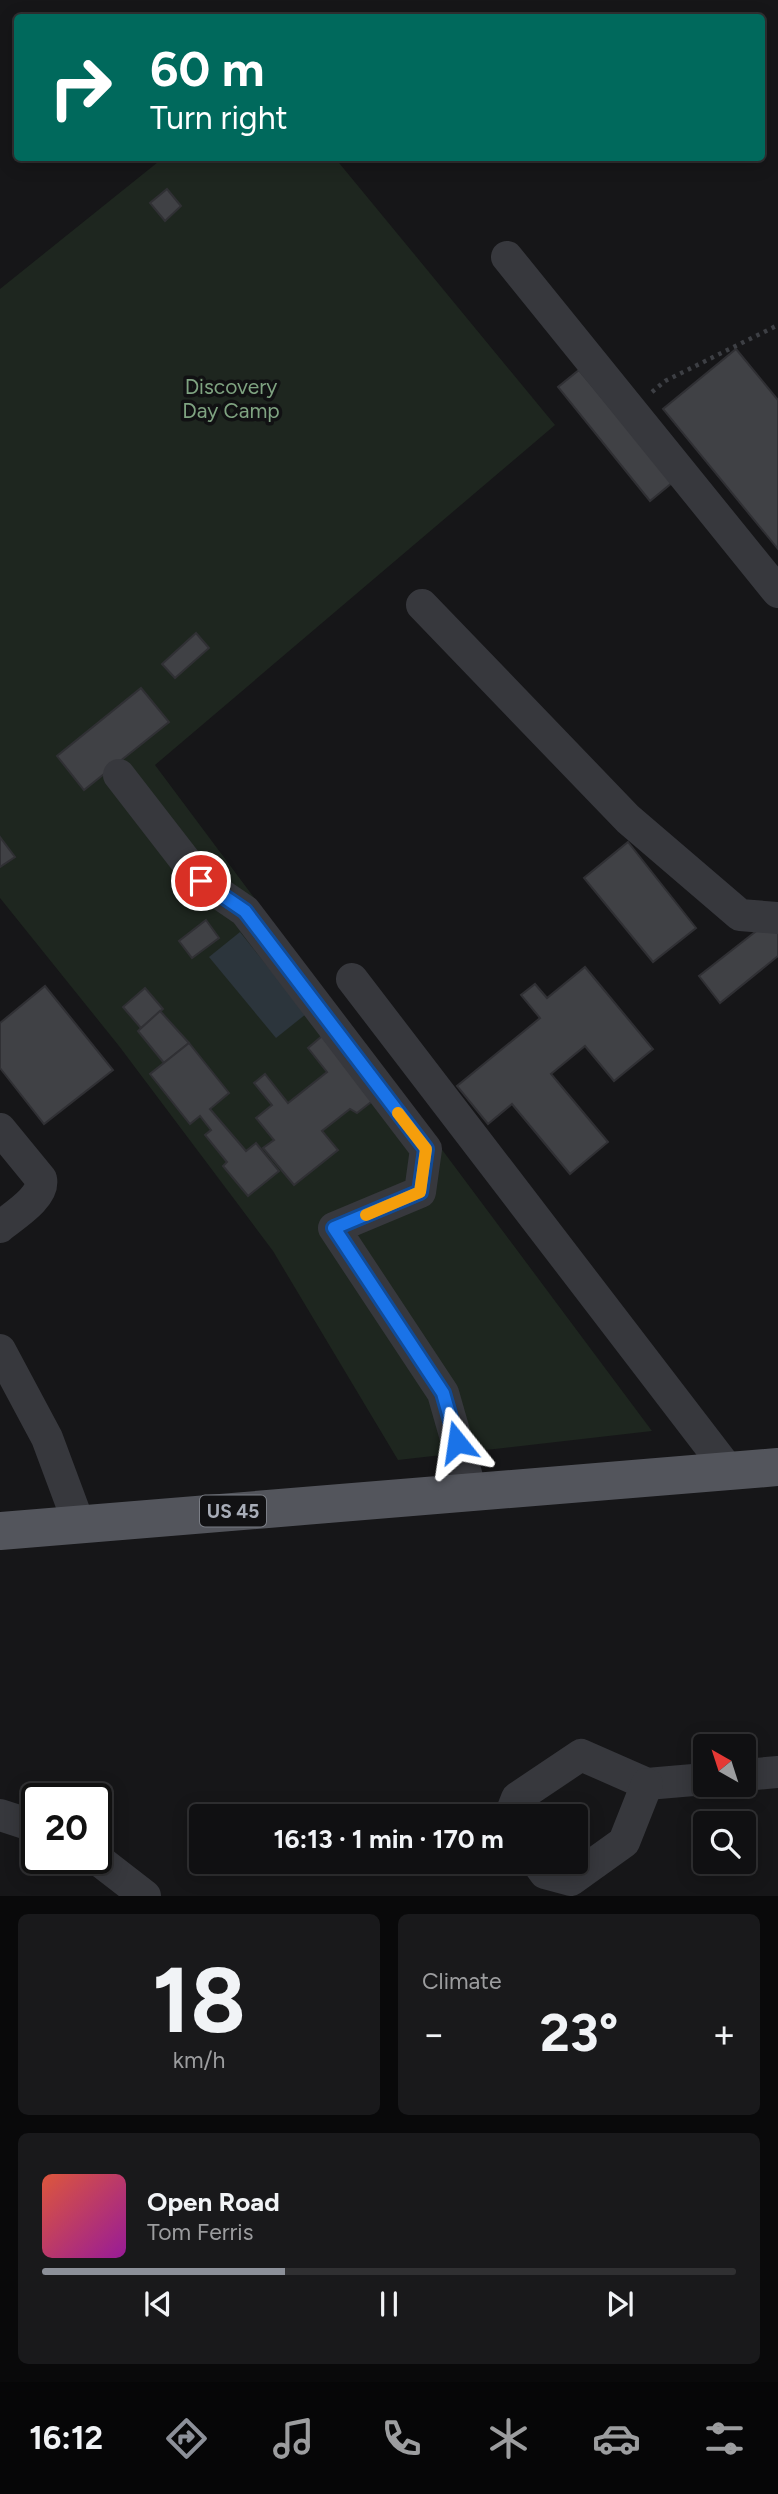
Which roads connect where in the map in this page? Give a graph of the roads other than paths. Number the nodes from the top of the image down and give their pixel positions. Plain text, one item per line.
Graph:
1 (507, 257) dead end
2 (778, 592) edge
3 (422, 605) dead end
4 (119, 775) dead end
5 (778, 918) edge
6 (352, 979) dead end
7 (0, 1129) edge
8 (0, 1227) edge
9 (0, 1350) edge
10 (778, 1467) edge
11 (729, 1471) junction
12 (471, 1491) junction
13 (79, 1524) junction
14 (0, 1531) edge
15 (778, 1772) edge
16 (756, 1774) edge
17 (693, 1780) edge
18 (647, 1784) junction
19 (515, 1804) edge
20 (0, 1815) edge
21 (21, 1822) edge
22 (588, 1868) edge
23 (112, 1870) edge
24 (549, 1874) edge
25 (579, 1874) edge
26 (145, 1895) edge

1 - 2 street
3 - 5 street
4 - 12 street
6 - 11 street
7 - 8 street
9 - 13 street
10 - 11 main road, US 45
11 - 12 main road, US 45
12 - 13 main road, US 45
13 - 14 main road, US 45
15 - 16 street
17 - 18 street
18 - 19 street
18 - 22 street
20 - 21 street
23 - 26 street
24 - 25 street

